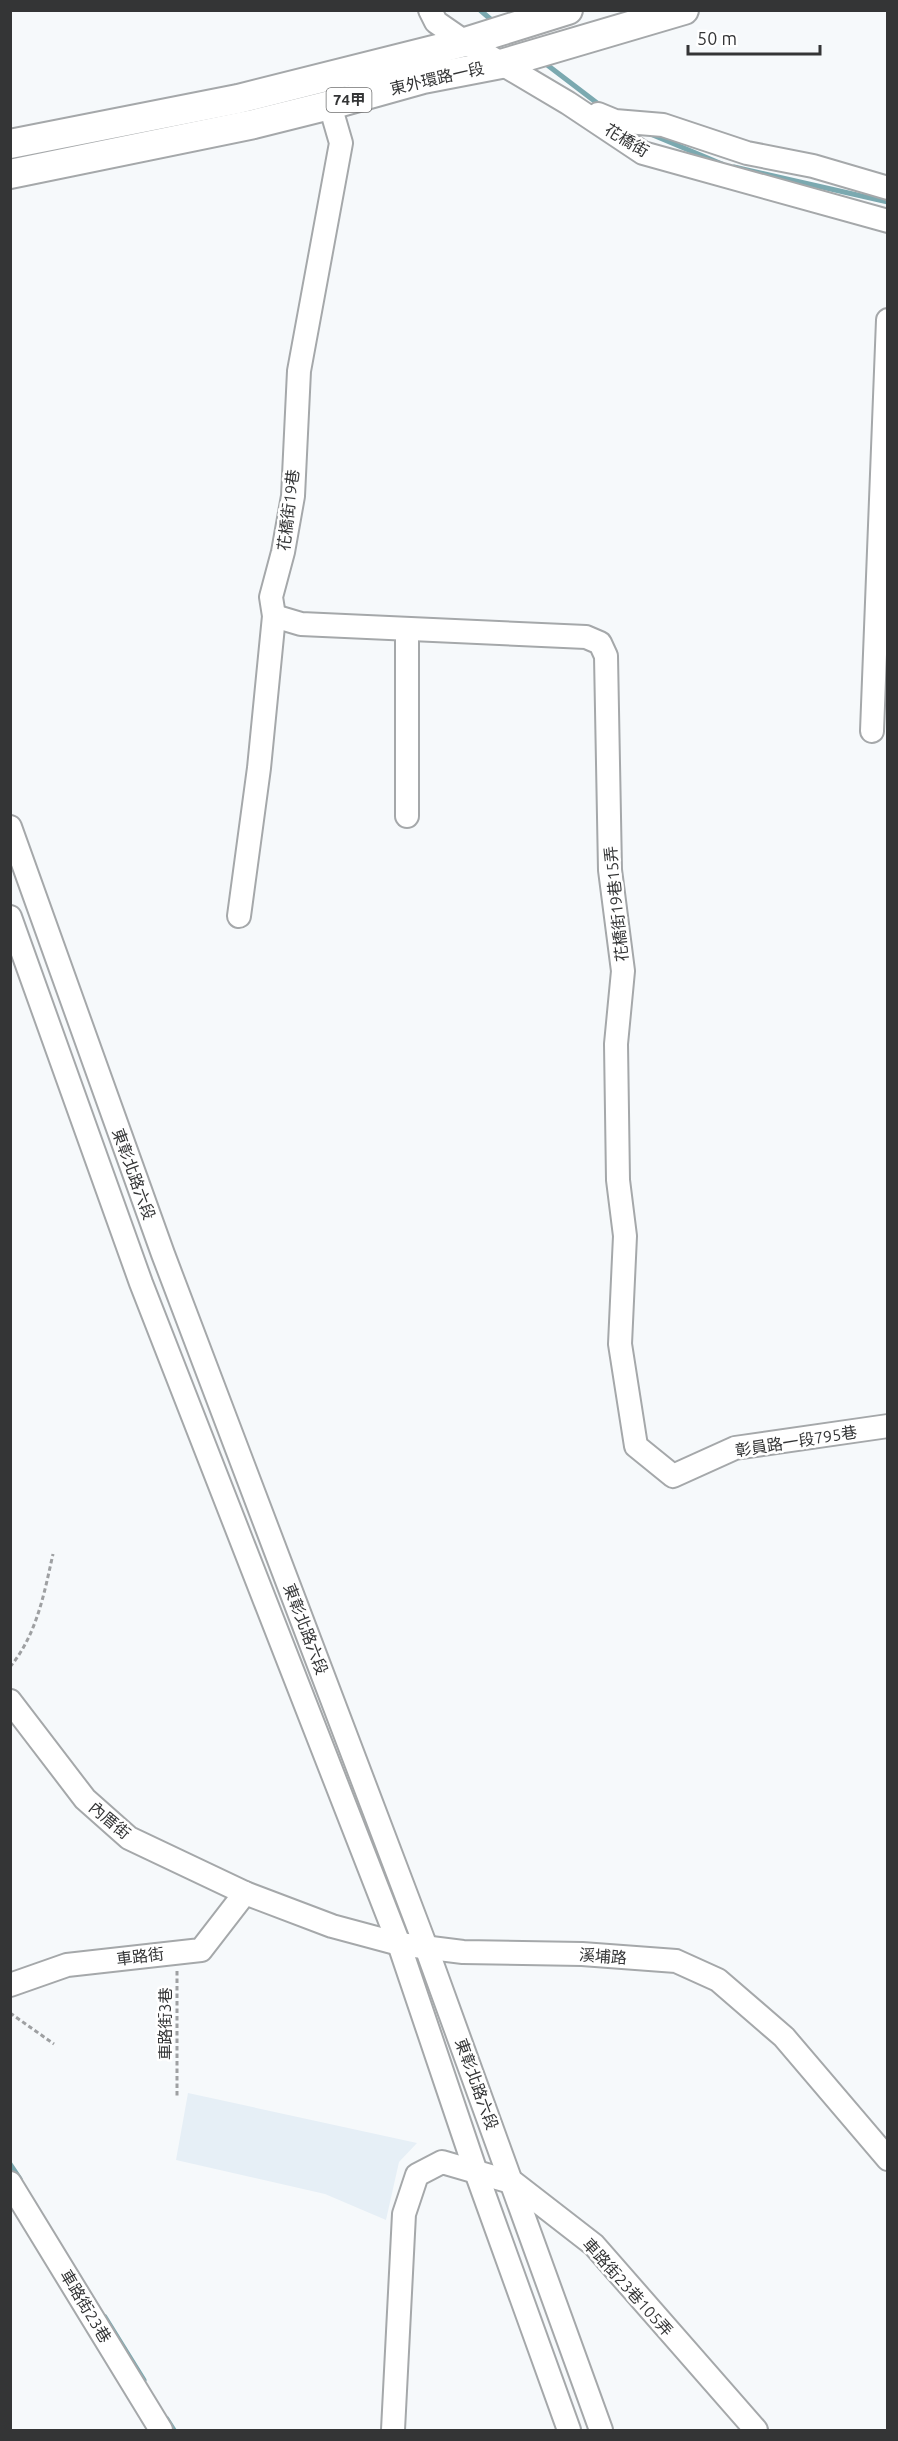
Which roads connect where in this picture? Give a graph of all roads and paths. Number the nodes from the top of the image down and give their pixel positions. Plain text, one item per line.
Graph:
1 (430, 10) edge
2 (568, 10) edge
3 (684, 10) edge
4 (465, 42) junction
5 (501, 64) junction
6 (568, 102) junction
7 (330, 105) junction
8 (10, 144) edge
9 (813, 166) junction
10 (10, 174) edge
11 (888, 188) edge
12 (805, 198) junction
13 (888, 221) edge
14 (888, 320) edge
15 (274, 616) junction
16 (407, 629) junction
17 (872, 731) dead end
18 (406, 816) dead end
19 (10, 827) edge
20 (239, 916) dead end
21 (10, 917) edge
22 (888, 1426) edge
23 (672, 1476) joint
24 (53, 1554) dead end
25 (10, 1667) edge
26 (10, 1701) edge
27 (245, 1893) junction
28 (399, 1944) junction
29 (426, 1947) junction
30 (177, 1952) junction
31 (10, 1985) edge
32 (10, 2013) edge
33 (54, 2044) dead end
34 (177, 2097) dead end
35 (888, 2159) edge
36 (476, 2172) junction
37 (10, 2183) edge
38 (514, 2183) junction
39 (161, 2430) edge
40 (393, 2430) edge
41 (569, 2430) edge
42 (602, 2430) edge
43 (756, 2430) edge

1 - 4 street, 花橋街
2 - 4 main road, 東外環路一段 / 74甲
3 - 5 main road, 東外環路一段 / 74甲
4 - 5 street, 花橋街
4 - 8 main road, 東外環路一段 / 74甲
5 - 6 street, 花橋街
5 - 7 main road, 東外環路一段 / 74甲
6 - 9 street
6 - 12 street, 花橋街
7 - 10 main road, 東外環路一段 / 74甲
7 - 15 street, 花橋街19巷
9 - 11 street
9 - 12 street
12 - 13 street, 花橋街
14 - 17 street
15 - 16 street, 花橋街19巷15弄
15 - 20 street, 花橋街19巷
16 - 18 street
16 - 23 street, 花橋街19巷15弄
19 - 29 street, 東彰北路六段
21 - 28 street, 東彰北路六段
22 - 23 street, 彰員路一段795巷
24 - 25 path
26 - 27 street, 內厝街
27 - 28 street, 溪埔路
27 - 30 street, 車路街
28 - 29 street, 溪埔路
28 - 36 street, 東彰北路六段
29 - 35 street, 溪埔路
29 - 38 street, 東彰北路六段
30 - 31 street, 車路街
30 - 34 path, 車路街3巷
32 - 33 path
36 - 38 street, 車路街23巷105弄
36 - 40 street, 車路街23巷105弄
36 - 41 street, 東彰北路六段
37 - 39 street, 車路街23巷
38 - 42 street, 東彰北路六段
38 - 43 street, 車路街23巷105弄

